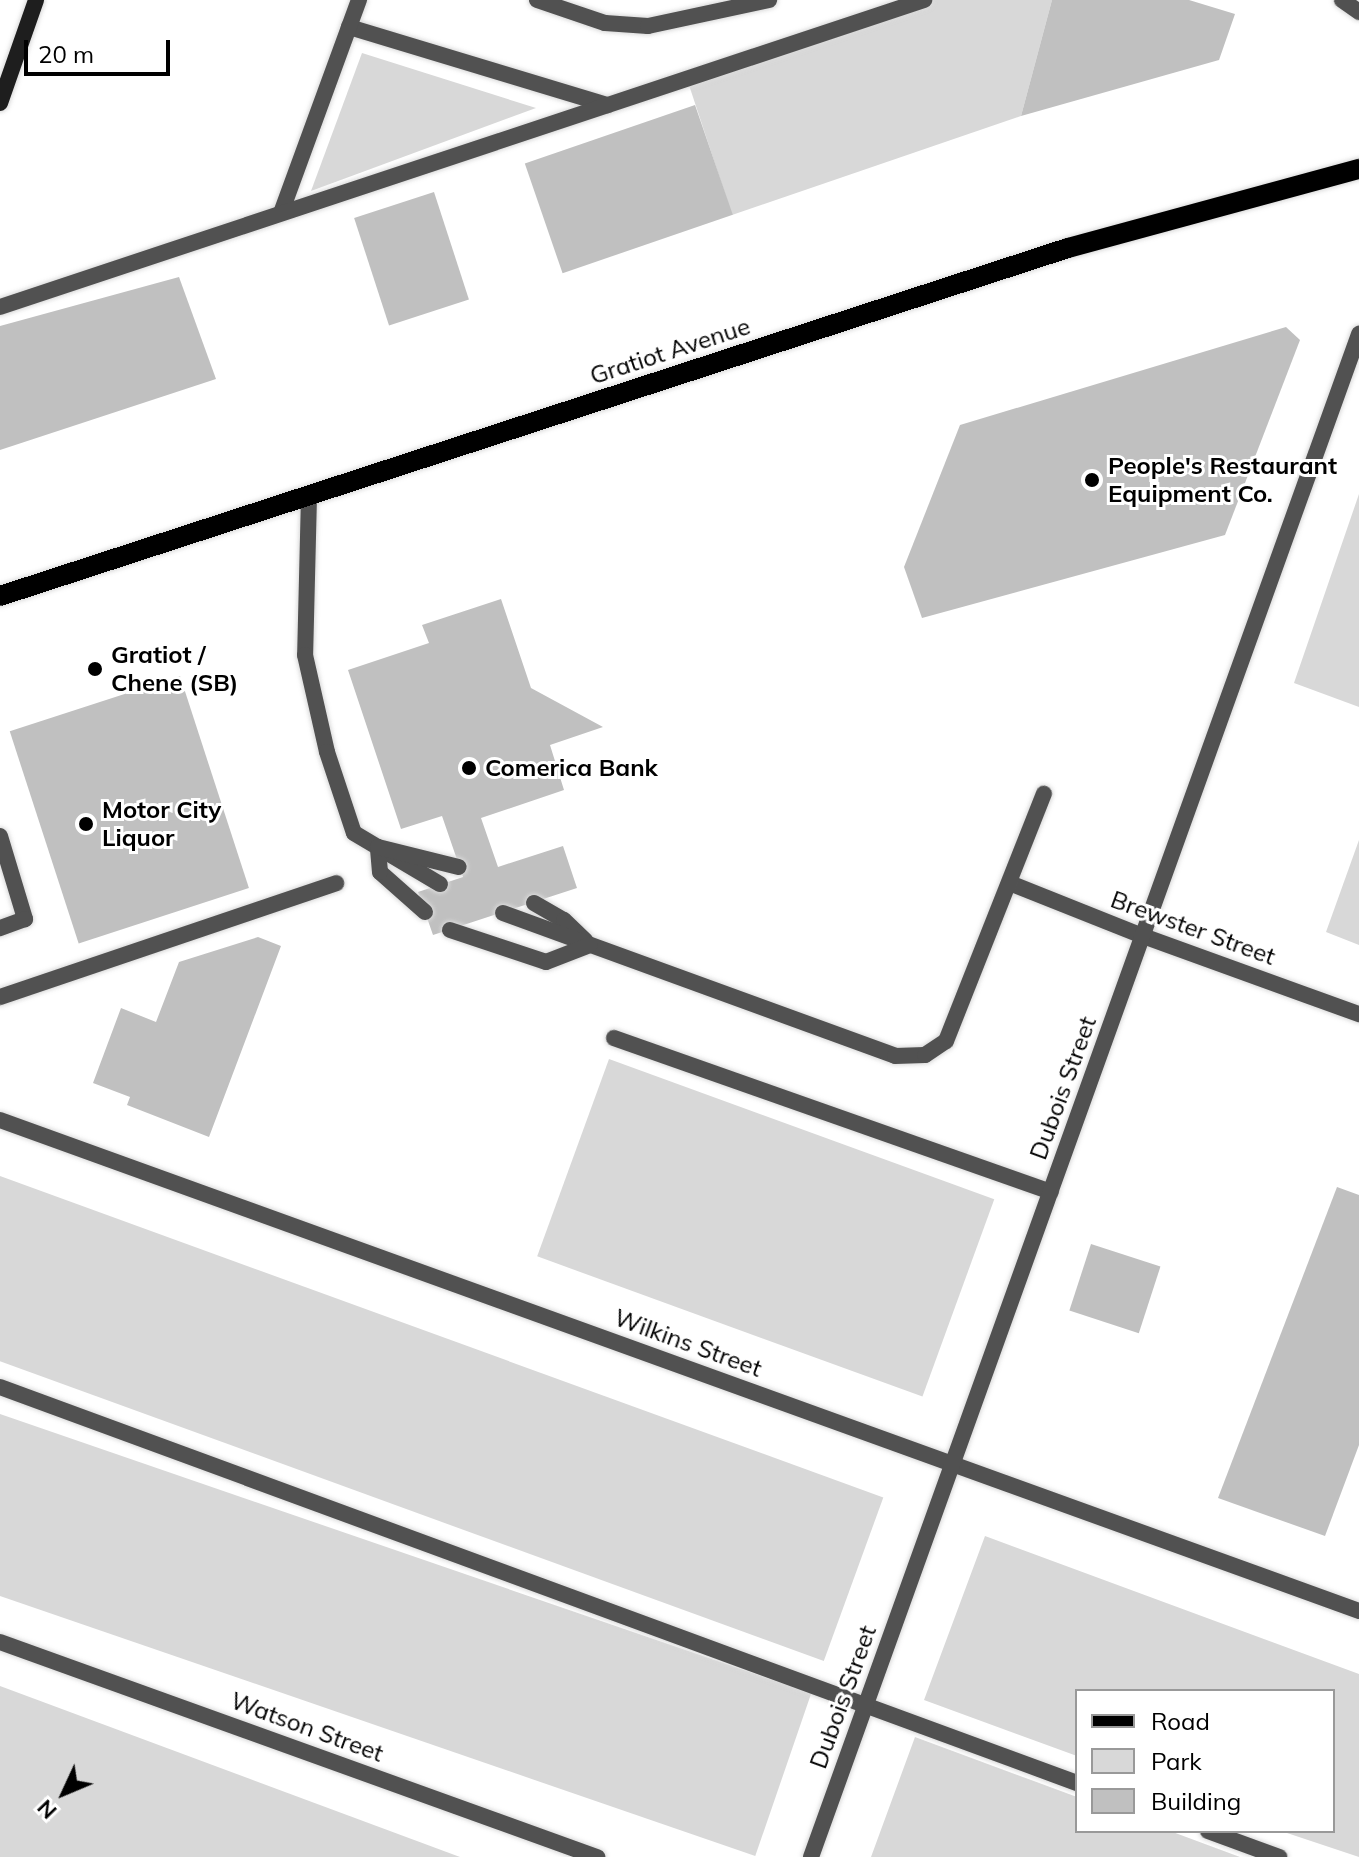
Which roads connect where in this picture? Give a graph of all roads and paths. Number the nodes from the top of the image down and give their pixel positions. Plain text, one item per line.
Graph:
1 (36, 0) edge
2 (359, 0) edge
3 (537, 0) edge
4 (769, 0) edge
5 (924, 0) edge
6 (1342, 0) edge
7 (1359, 12) edge
8 (349, 27) junction
9 (0, 103) edge
10 (608, 105) junction
11 (1359, 169) edge
12 (281, 213) junction
13 (0, 307) edge
14 (1359, 334) edge
15 (1353, 368) edge
16 (309, 496) junction
17 (0, 596) edge
18 (1044, 794) dead end
19 (0, 836) edge
20 (378, 847) junction
21 (459, 867) dead end
22 (336, 883) dead end
23 (440, 884) dead end
24 (1012, 884) junction
25 (534, 903) dead end
26 (425, 912) dead end
27 (503, 913) dead end
28 (0, 928) edge
29 (450, 930) dead end
30 (1143, 936) junction
31 (590, 945) junction
32 (0, 997) edge
33 (1359, 1014) edge
34 (614, 1038) dead end
35 (0, 1120) edge
36 (1051, 1192) junction
37 (0, 1387) edge
38 (952, 1464) junction
39 (1359, 1611) edge
40 (0, 1642) edge
41 (865, 1706) junction
42 (1075, 1782) edge
43 (1213, 1833) edge
44 (597, 1857) edge
45 (811, 1857) edge
46 (1279, 1857) edge

1 - 9 street
2 - 8 street
3 - 4 street
5 - 10 street
6 - 7 street
8 - 10 street
8 - 12 street
10 - 12 street
11 - 16 main road, Gratiot Avenue
12 - 13 street
14 - 15 street, Dubois Street
15 - 30 street, Dubois Street
16 - 17 main road, Gratiot Avenue
16 - 20 street
18 - 24 street
19 - 28 street
20 - 21 street
20 - 23 street
20 - 26 street
22 - 32 street
24 - 30 street, Brewster Street
24 - 31 street
25 - 31 street
27 - 31 street
29 - 31 street
30 - 33 street, Brewster Street
30 - 36 street, Dubois Street
34 - 36 street
35 - 38 street, Wilkins Street
36 - 38 street, Dubois Street
37 - 41 street
38 - 39 street, Wilkins Street
38 - 41 street, Dubois Street
40 - 44 street, Watson Street
41 - 42 street
41 - 45 street, Dubois Street
43 - 46 street

